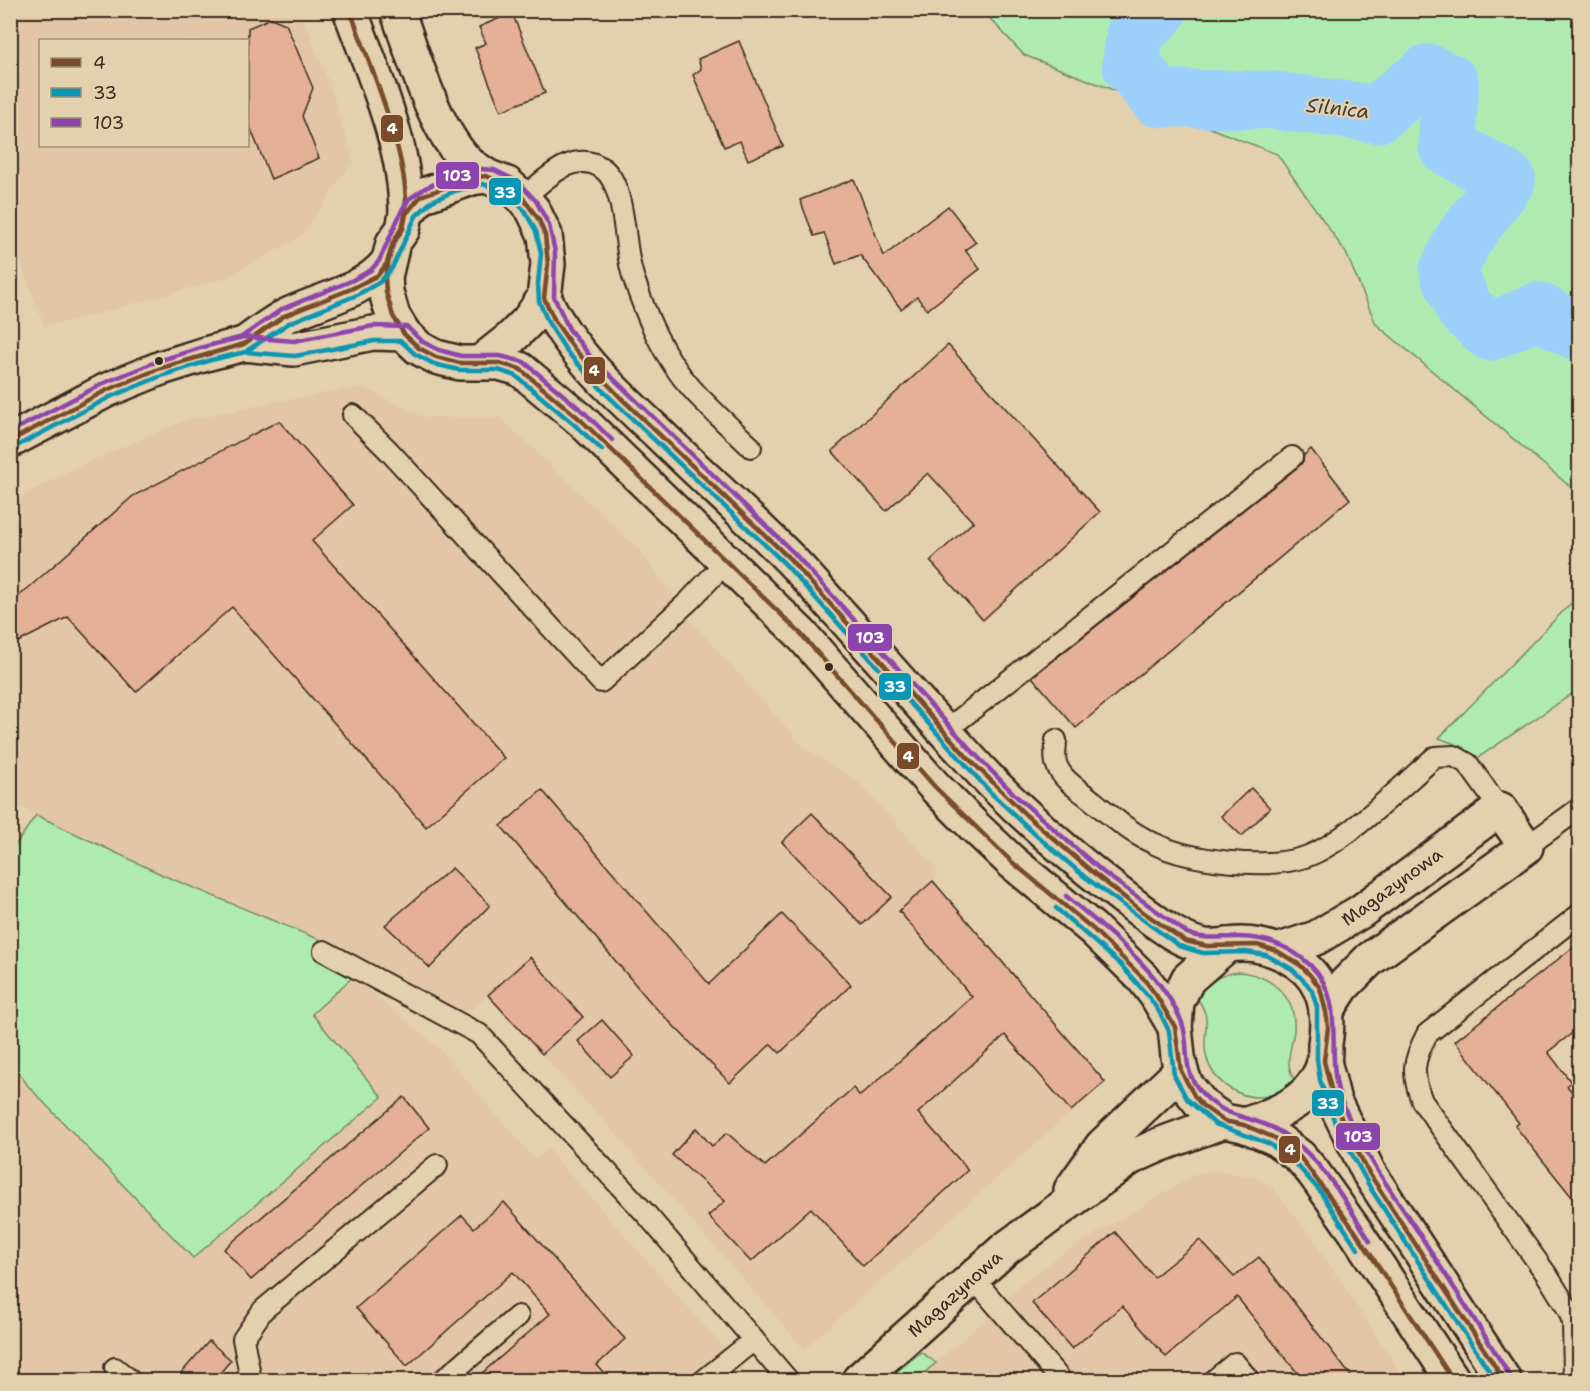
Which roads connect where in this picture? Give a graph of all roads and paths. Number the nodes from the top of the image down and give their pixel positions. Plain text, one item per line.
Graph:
1 (350, 10) edge
2 (397, 10) edge
3 (486, 176) junction
4 (523, 198) junction
5 (406, 214) junction
6 (387, 263) junction
7 (544, 298) junction
8 (404, 334) junction
9 (244, 344) junction
10 (481, 362) junction
11 (353, 415) dead end
12 (10, 441) edge
13 (751, 447) dead end
14 (1292, 457) dead end
15 (727, 561) junction
16 (945, 731) junction
17 (1056, 740) dead end
18 (1580, 808) edge
19 (1500, 809) junction
20 (1527, 847) junction
21 (1580, 914) edge
22 (1227, 945) junction
23 (324, 951) dead end
24 (1277, 951) junction
25 (1326, 1012) junction
26 (1175, 1027) junction
27 (1324, 1061) junction
28 (1181, 1071) junction
29 (1234, 1123) junction
30 (437, 1166) dead end
31 (1054, 1213) junction
32 (973, 1278) junction
33 (518, 1317) dead end
34 (754, 1340) junction
35 (115, 1368) dead end
36 (1574, 1375) dead end
37 (130, 1380) edge
38 (251, 1380) edge
39 (443, 1380) edge
40 (704, 1380) edge
41 (788, 1380) edge
42 (859, 1380) edge
43 (1061, 1380) edge
44 (1214, 1380) edge
45 (1249, 1380) edge
46 (1453, 1380) edge
47 (1504, 1380) edge

1 - 5 main road
2 - 3 main road
3 - 4 main road
3 - 5 main road
4 - 7 main road
4 - 13 lane
5 - 6 main road
6 - 8 main road
6 - 9 main road
7 - 10 main road
7 - 16 main road
8 - 9 main road
8 - 10 main road
9 - 12 main road
10 - 15 main road
11 - 15 lane
14 - 16 lane
15 - 26 main road
16 - 22 main road
17 - 19 lane
18 - 20 lane
19 - 20 main road
19 - 24 main road, Magazynowa
20 - 25 main road
21 - 36 lane
22 - 24 main road
22 - 26 main road
23 - 34 lane
24 - 25 main road
25 - 27 main road
26 - 28 main road
27 - 29 main road
27 - 47 main road
28 - 29 main road
28 - 31 main road, Magazynowa
29 - 31 main road, Magazynowa
29 - 46 main road
30 - 38 lane
31 - 32 main road, Magazynowa
32 - 42 main road, Magazynowa
32 - 43 lane
33 - 39 lane
34 - 40 lane
34 - 41 lane
35 - 37 lane
44 - 45 lane

